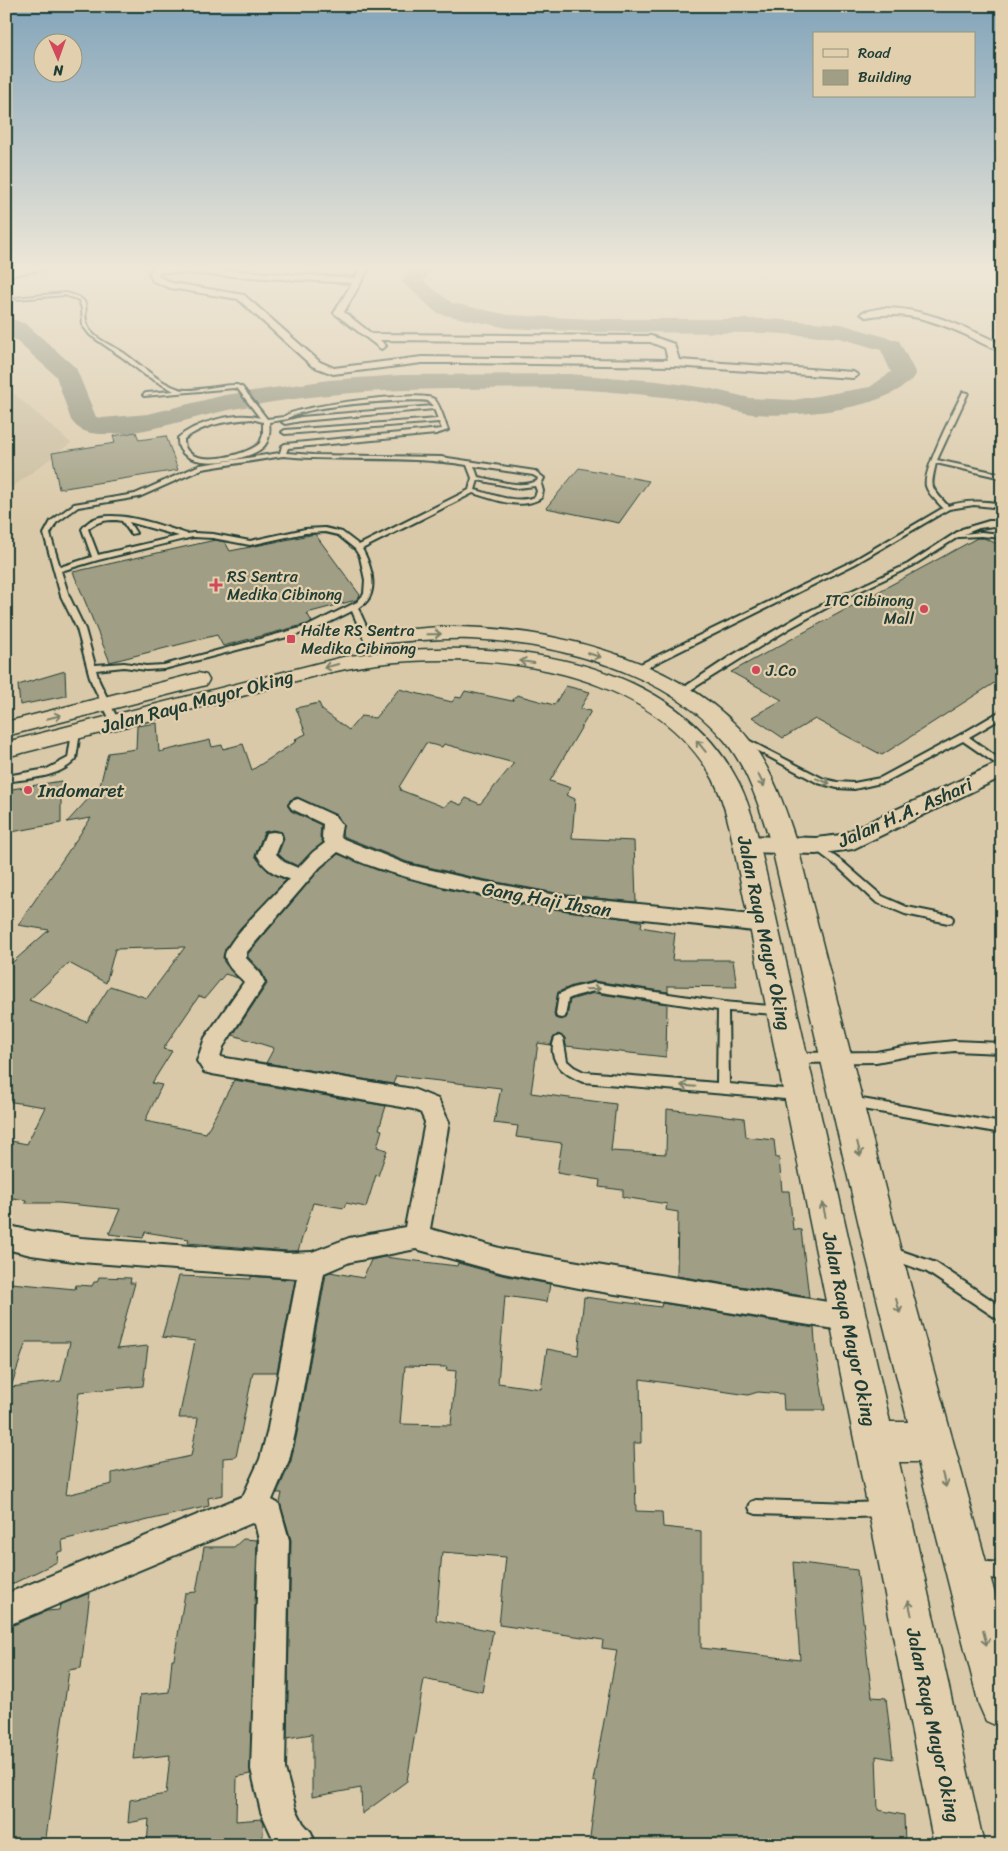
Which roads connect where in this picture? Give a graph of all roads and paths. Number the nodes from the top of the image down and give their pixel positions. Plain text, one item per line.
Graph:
1 (118, 351) edge
2 (302, 351) edge
3 (388, 351) edge
4 (671, 351) edge
5 (402, 362) junction
6 (674, 363) junction
7 (853, 375) dead end
8 (179, 391) junction
9 (965, 393) dead end
10 (146, 395) dead end
11 (436, 407) junction
12 (285, 420) junction
13 (442, 420) junction
14 (266, 421) junction
15 (284, 432) junction
16 (285, 446) junction
17 (283, 454) junction
18 (194, 460) junction
19 (934, 461) junction
20 (470, 464) junction
21 (200, 467) junction
22 (1002, 476) edge
23 (475, 478) junction
24 (538, 484) junction
25 (472, 491) junction
26 (1002, 506) edge
27 (947, 508) junction
28 (124, 518) junction
29 (1002, 523) edge
30 (133, 533) dead end
31 (186, 536) junction
32 (1002, 536) edge
33 (955, 537) junction
34 (358, 548) junction
35 (96, 558) junction
36 (57, 570) junction
37 (354, 607) junction
38 (368, 639) junction
39 (91, 668) junction
40 (635, 670) junction
41 (676, 690) junction
42 (111, 713) junction
43 (1002, 714) edge
44 (6, 729) edge
45 (76, 732) junction
46 (733, 736) junction
47 (963, 738) junction
48 (6, 750) edge
49 (1002, 766) edge
50 (6, 779) edge
51 (298, 805) dead end
52 (273, 838) dead end
53 (337, 844) junction
54 (746, 844) junction
55 (784, 844) junction
56 (816, 846) junction
57 (303, 876) junction
58 (948, 919) dead end
59 (763, 924) junction
60 (723, 1006) junction
61 (782, 1010) junction
62 (561, 1014) dead end
63 (558, 1041) dead end
64 (1002, 1048) edge
65 (792, 1058) junction
66 (837, 1058) junction
67 (723, 1089) junction
68 (800, 1095) junction
69 (847, 1101) junction
70 (1002, 1128) edge
71 (6, 1237) edge
72 (416, 1237) junction
73 (883, 1251) junction
74 (312, 1265) junction
75 (1002, 1315) edge
76 (847, 1318) junction
77 (874, 1442) junction
78 (933, 1442) junction
79 (254, 1507) junction
80 (756, 1507) dead end
81 (889, 1508) junction
82 (984, 1570) edge
83 (6, 1610) edge
84 (1002, 1705) edge
85 (298, 1845) edge
86 (958, 1845) edge

1 - 8 lane
2 - 5 street
3 - 5 street
4 - 6 street
5 - 6 street
6 - 7 street
8 - 10 lane
8 - 14 lane
9 - 19 lane
11 - 12 lane
11 - 12 lane
11 - 13 lane
12 - 14 lane
12 - 15 lane
13 - 15 lane
13 - 16 lane
14 - 18 lane
14 - 18 lane
15 - 16 lane
16 - 17 lane
17 - 20 lane
17 - 21 lane
18 - 21 lane
19 - 22 lane
19 - 27 lane
20 - 23 lane
20 - 24 lane
21 - 36 lane
23 - 24 lane
23 - 25 lane
24 - 25 lane
25 - 34 lane
26 - 27 lane
27 - 40 lane
28 - 30 lane
28 - 31 lane
28 - 35 lane
29 - 33 lane
31 - 34 lane
31 - 35 lane
32 - 33 lane
33 - 41 lane
34 - 37 lane
35 - 36 lane
36 - 39 lane
37 - 38 lane
37 - 39 lane
38 -> 40 main road, Jalan Raya Mayor Oking
38 - 42 main road, Jalan Raya Mayor Oking
39 - 42 lane
40 - 41 main road, Jalan Raya Mayor Oking
41 - 46 main road, Jalan Raya Mayor Oking
44 -> 42 main road, Jalan Raya Mayor Oking
42 - 45 main road, Jalan Raya Mayor Oking
54 -> 42 main road, Jalan Raya Mayor Oking
43 - 47 lane
45 - 48 main road, Jalan Raya Mayor Oking
45 - 50 lane
46 -> 47 lane
46 -> 55 main road, Jalan Raya Mayor Oking
47 - 49 lane
49 - 56 street, Jalan H.A. Ashari
51 - 53 street
52 - 57 street
53 - 57 street
53 - 59 street, Gang Haji Ihsan
54 - 55 street, Jalan H.A. Ashari
54 - 59 main road, Jalan Raya Mayor Oking
55 - 56 street, Jalan H.A. Ashari
55 - 66 main road, Jalan Raya Mayor Oking
56 - 58 lane
57 - 72 street
59 - 61 main road, Jalan Raya Mayor Oking
60 - 61 lane
62 -> 60 lane
60 - 67 lane
61 - 65 main road, Jalan Raya Mayor Oking
67 -> 63 lane
64 - 66 lane
65 - 66 lane
65 - 68 main road, Jalan Raya Mayor Oking
66 - 69 main road, Jalan Raya Mayor Oking
67 - 68 lane
76 -> 68 main road, Jalan Raya Mayor Oking
69 - 70 lane
69 -> 73 main road, Jalan Raya Mayor Oking
71 - 74 street
72 - 74 street
72 - 76 street
73 - 75 lane
73 -> 78 main road, Jalan Raya Mayor Oking
74 - 79 street
76 - 77 main road, Jalan Raya Mayor Oking
77 - 78 main road
77 - 81 main road, Jalan Raya Mayor Oking
78 -> 82 main road, Jalan Raya Mayor Oking
79 - 83 street
79 - 85 street
80 - 81 lane
86 -> 81 main road, Jalan Raya Mayor Oking
82 -> 84 main road, Jalan Raya Mayor Oking

